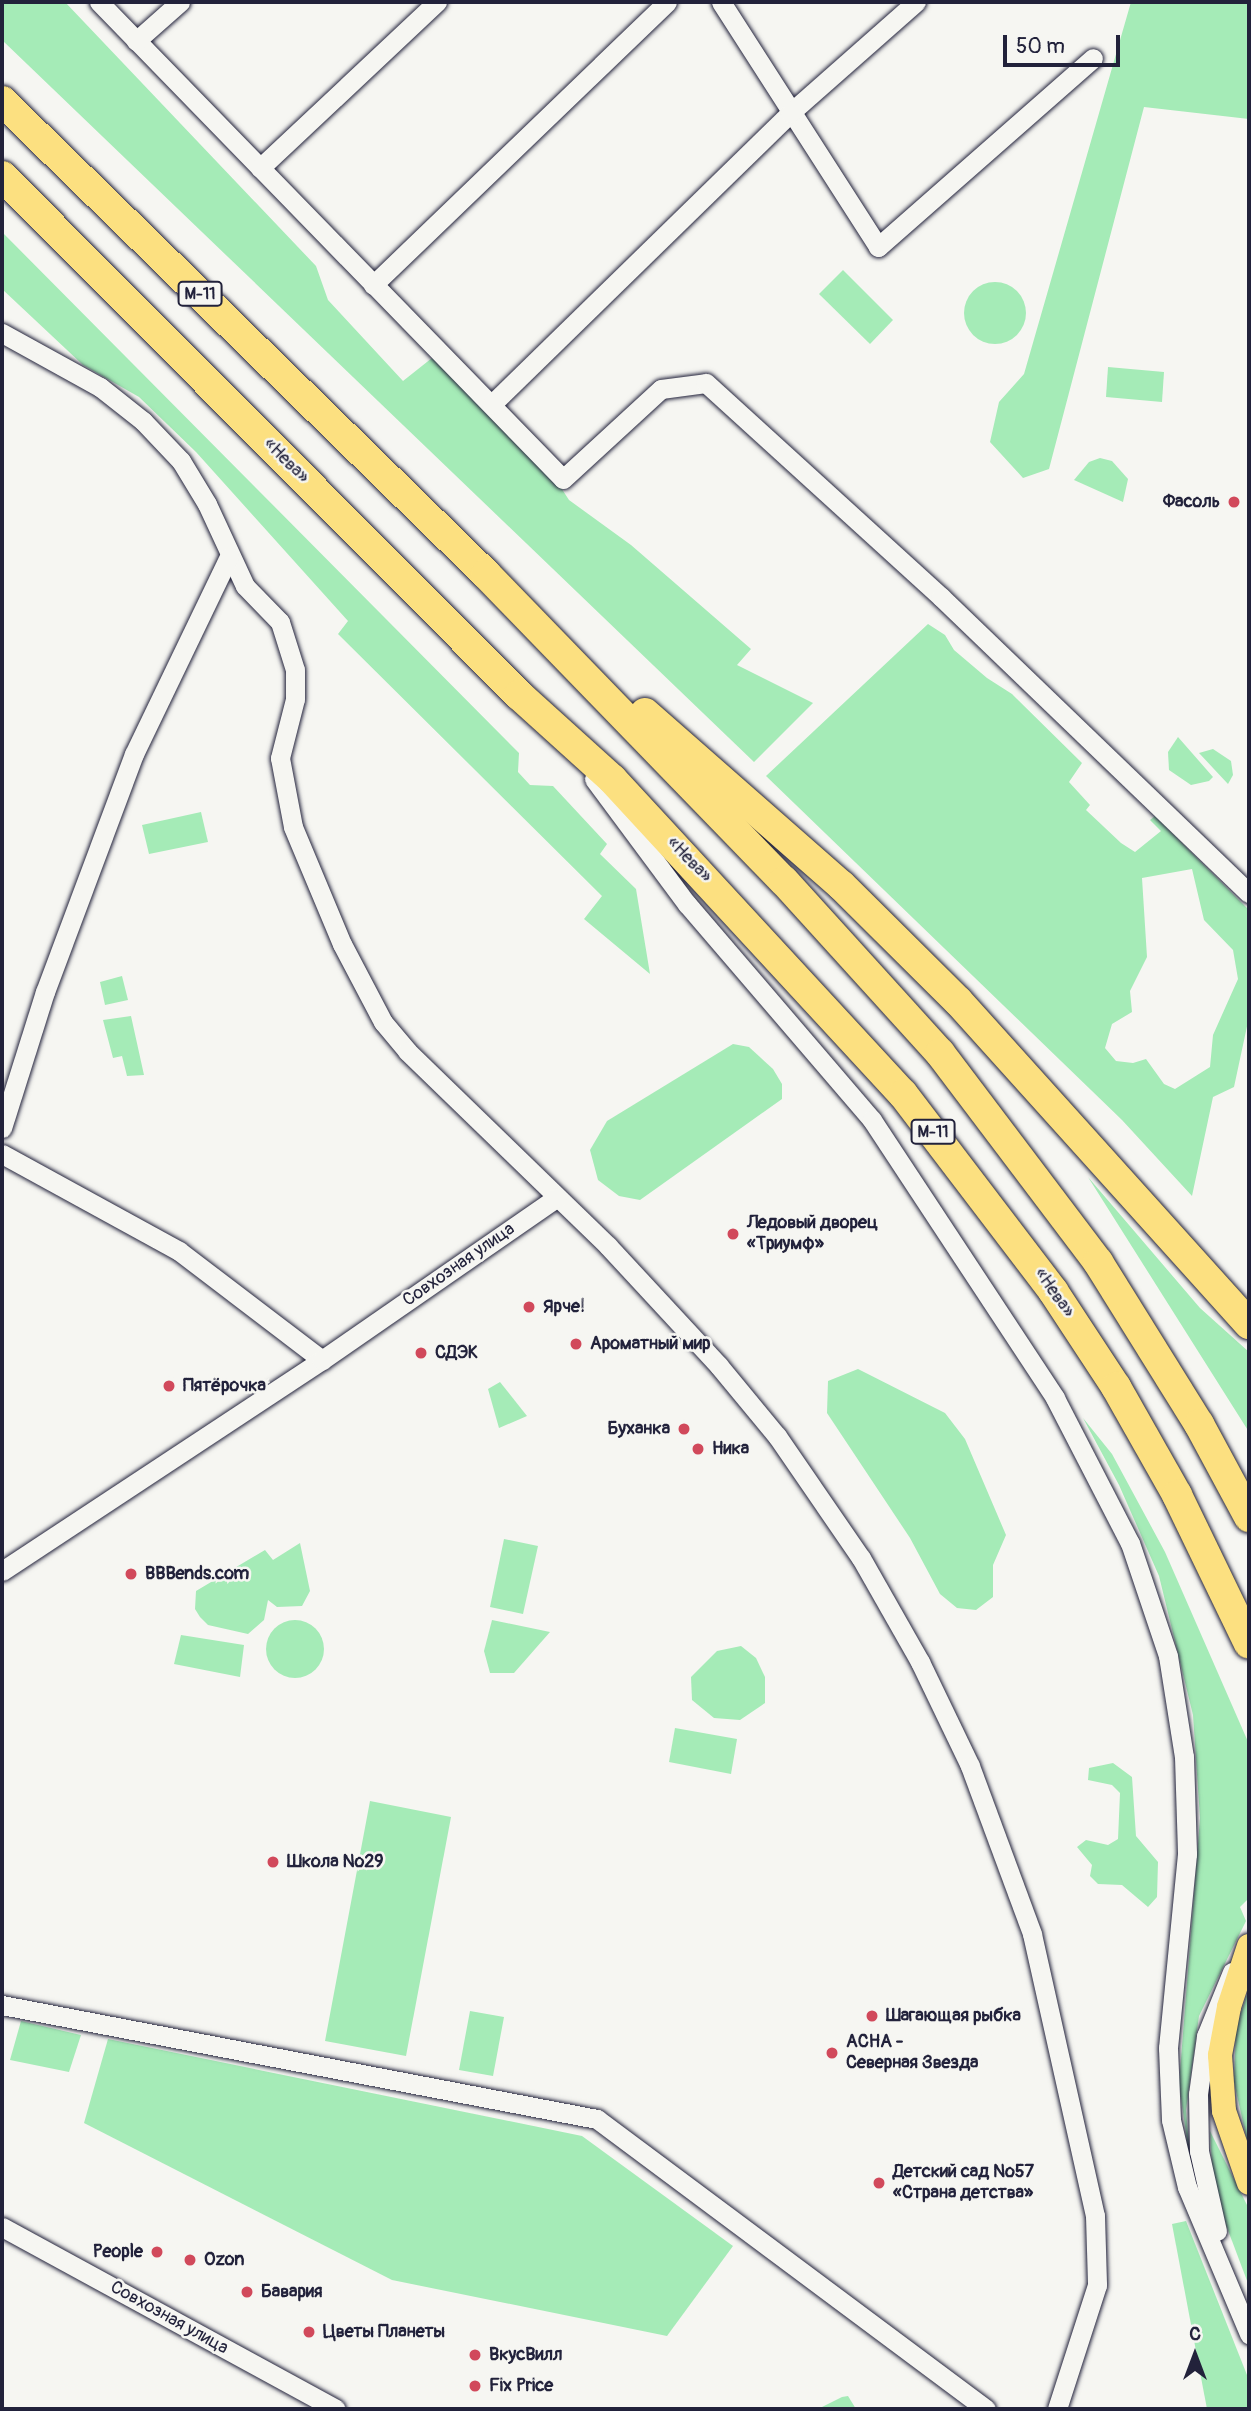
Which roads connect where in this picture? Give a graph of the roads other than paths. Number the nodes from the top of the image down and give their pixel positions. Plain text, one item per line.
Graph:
1 (99, 2) edge
2 (180, 2) edge
3 (437, 2) edge
4 (667, 2) edge
5 (720, 2) edge
6 (916, 2) edge
7 (136, 41) junction
8 (1093, 58) dead end
9 (2, 101) edge
10 (790, 113) junction
11 (260, 168) junction
12 (2, 176) edge
13 (373, 285) junction
14 (2, 333) edge
15 (492, 404) junction
16 (229, 556) junction
17 (486, 574) junction
18 (519, 695) junction
19 (1249, 892) edge
20 (2, 1128) edge
21 (2, 1154) edge
22 (556, 1198) junction
23 (1197, 1263) junction
24 (1249, 1308) edge
25 (1249, 1324) edge
26 (322, 1360) junction
27 (1199, 1424) junction
28 (1249, 1492) edge
29 (1249, 1517) edge
30 (2, 1571) edge
31 (1249, 1644) edge
32 (1249, 1945) edge
33 (2, 2005) edge
34 (1249, 2183) edge
35 (2, 2227) edge
36 (1249, 2327) edge
37 (1249, 2334) edge
38 (336, 2409) edge
39 (986, 2409) edge
40 (1057, 2409) edge

1 - 7 street
2 - 7 street
3 - 11 street
4 - 13 street
5 - 10 street
6 - 10 street
7 - 11 street
8 - 10 street
9 - 17 highway, М-11
10 - 15 street
11 - 13 street
12 - 18 highway, «Нева» / М-11
13 - 15 street
14 - 16 street
15 - 19 street
16 - 20 street
16 - 22 street
17 - 23 highway
17 - 27 highway, М-11
18 - 31 highway, «Нева» / М-11
18 - 37 street
21 - 26 street
22 - 26 street, Совхозная улица
22 - 40 street
23 - 24 main road
23 - 25 highway
26 - 30 street, Совхозная улица
27 - 28 street
27 - 29 highway, М-11
32 - 34 main road
32 - 36 street
33 - 39 street
35 - 38 street, Совхозная улица

